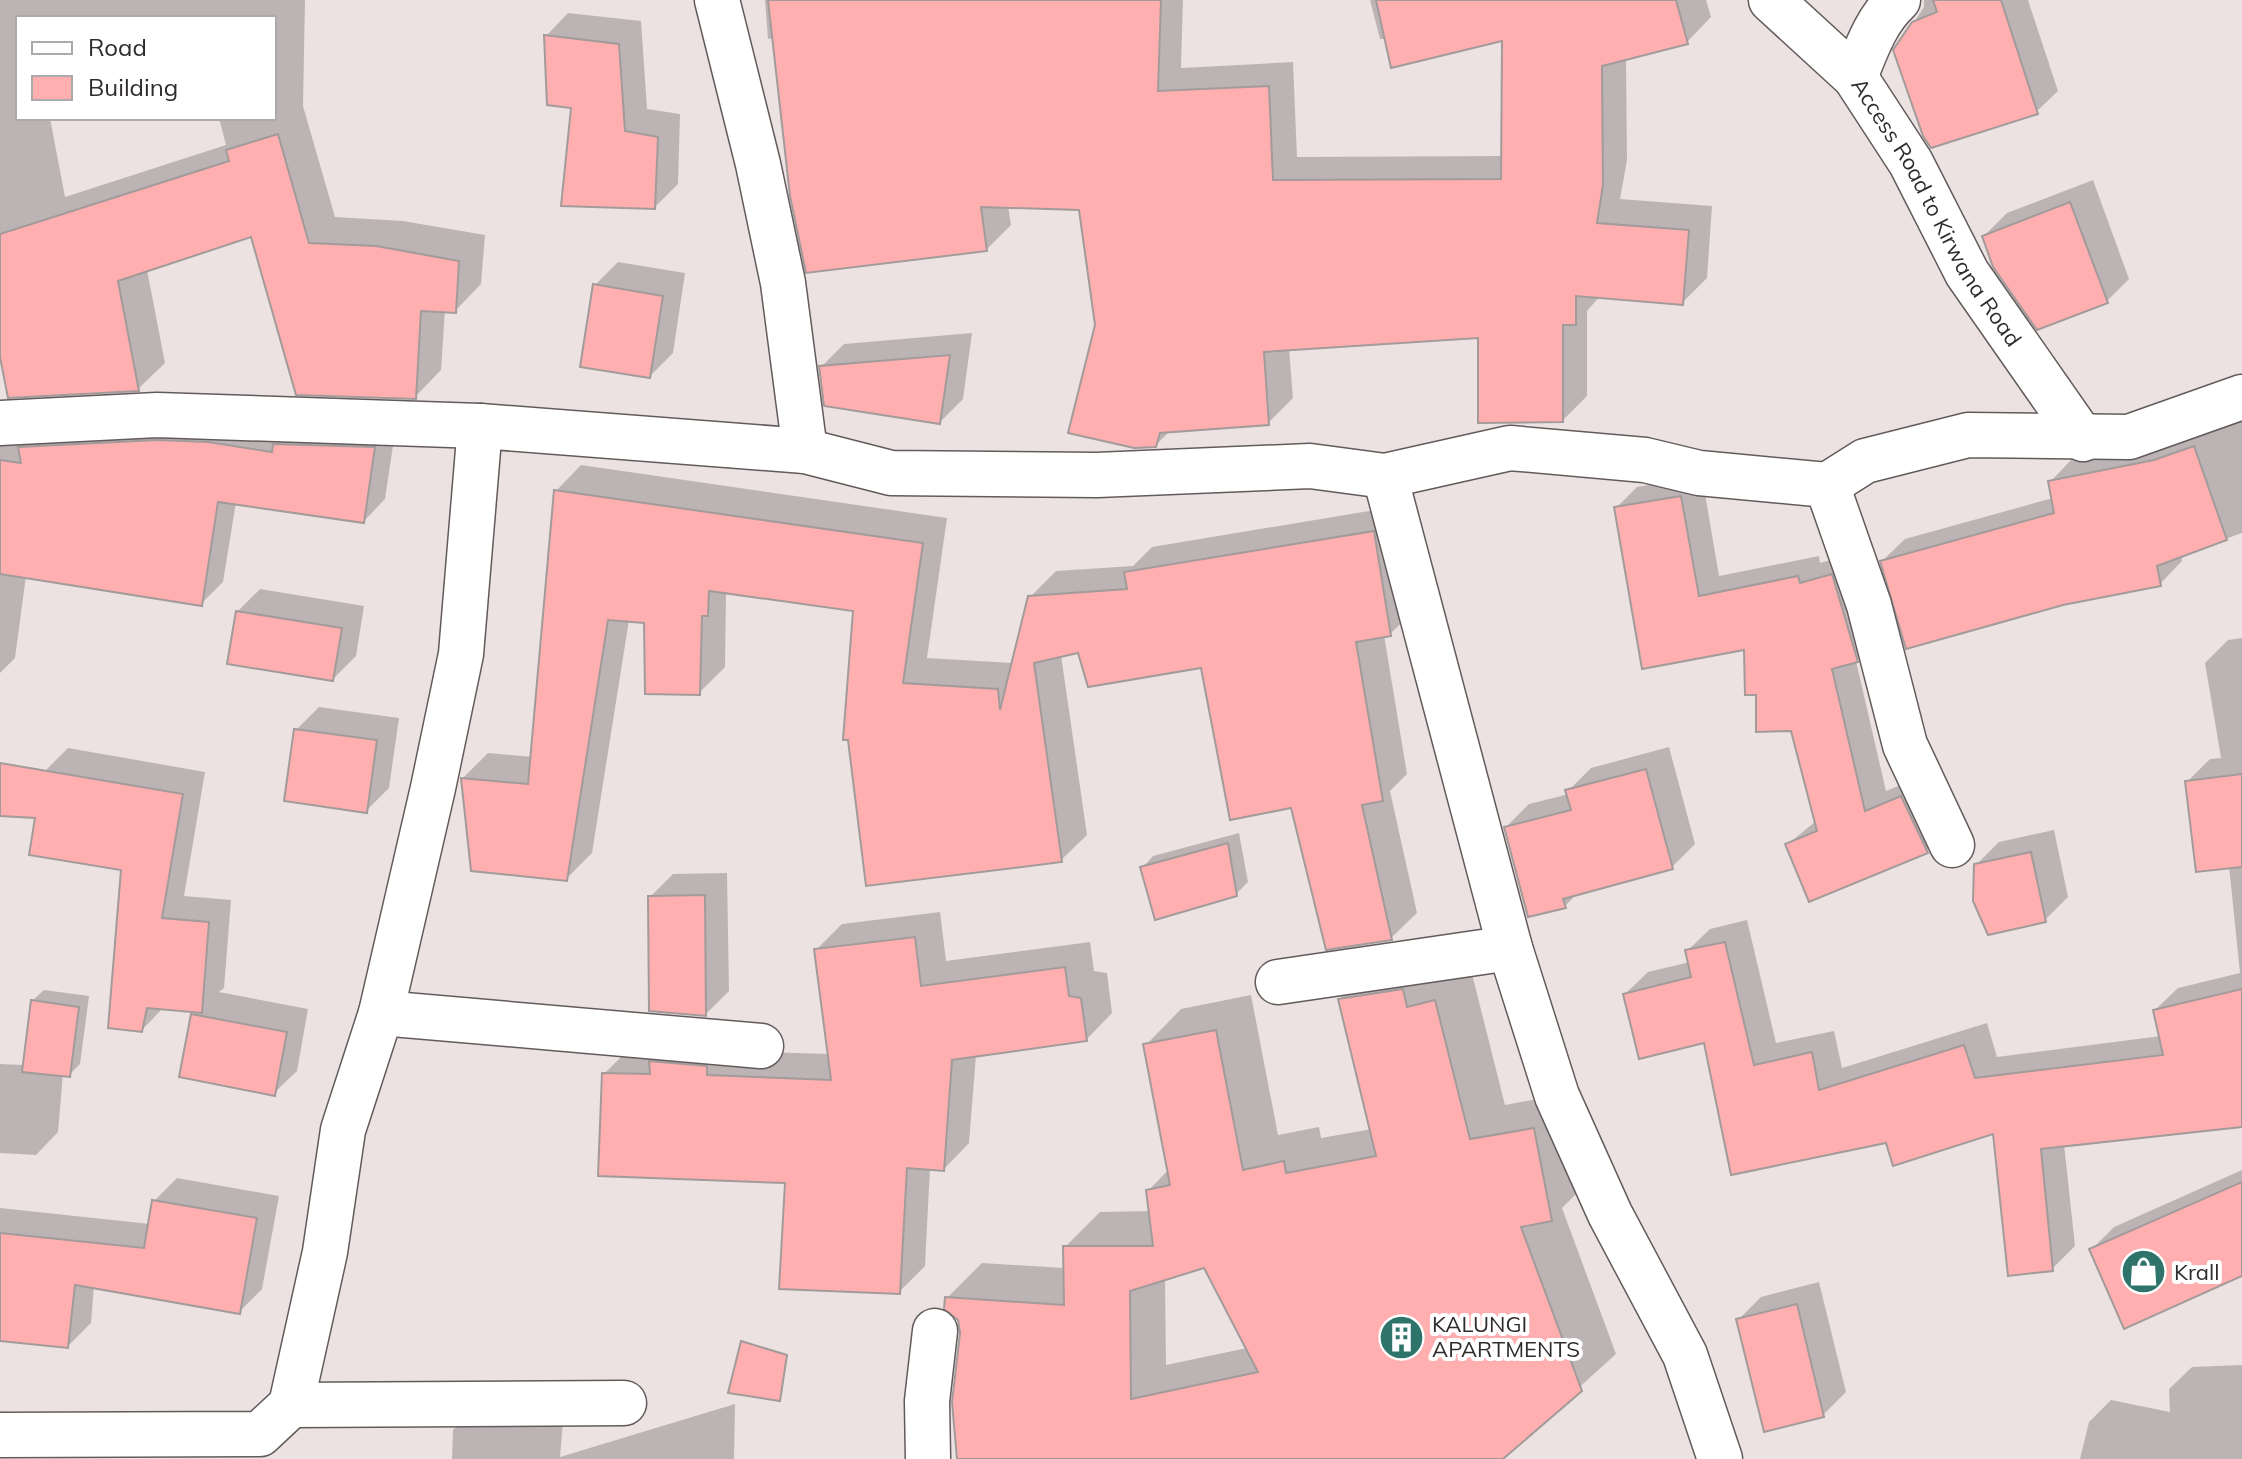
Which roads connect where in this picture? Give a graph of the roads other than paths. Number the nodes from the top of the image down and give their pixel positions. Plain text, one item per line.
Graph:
1 (717, 0) edge
2 (1771, 0) edge
3 (1898, 0) edge
4 (1855, 77) junction
5 (2242, 397) edge
6 (0, 423) edge
7 (480, 426) junction
8 (2083, 439) junction
9 (805, 451) junction
10 (1385, 476) junction
11 (1827, 485) junction
12 (1952, 845) dead end
13 (1510, 948) junction
14 (1278, 982) dead end
15 (381, 1013) junction
16 (761, 1046) dead end
17 (935, 1331) dead end
18 (624, 1403) dead end
19 (291, 1405) junction
20 (0, 1435) edge
21 (928, 1459) edge
22 (1720, 1459) edge

1 - 9 street
2 - 4 street, Access Road to Kirwana Road
3 - 4 street
4 - 8 street, Access Road to Kirwana Road
5 - 8 street
6 - 7 street
7 - 9 street
7 - 15 street
8 - 11 street
9 - 10 street
10 - 11 street
10 - 13 street
11 - 12 street
13 - 14 street
13 - 22 street
15 - 16 street
15 - 19 street
17 - 21 street
18 - 19 street
19 - 20 street

